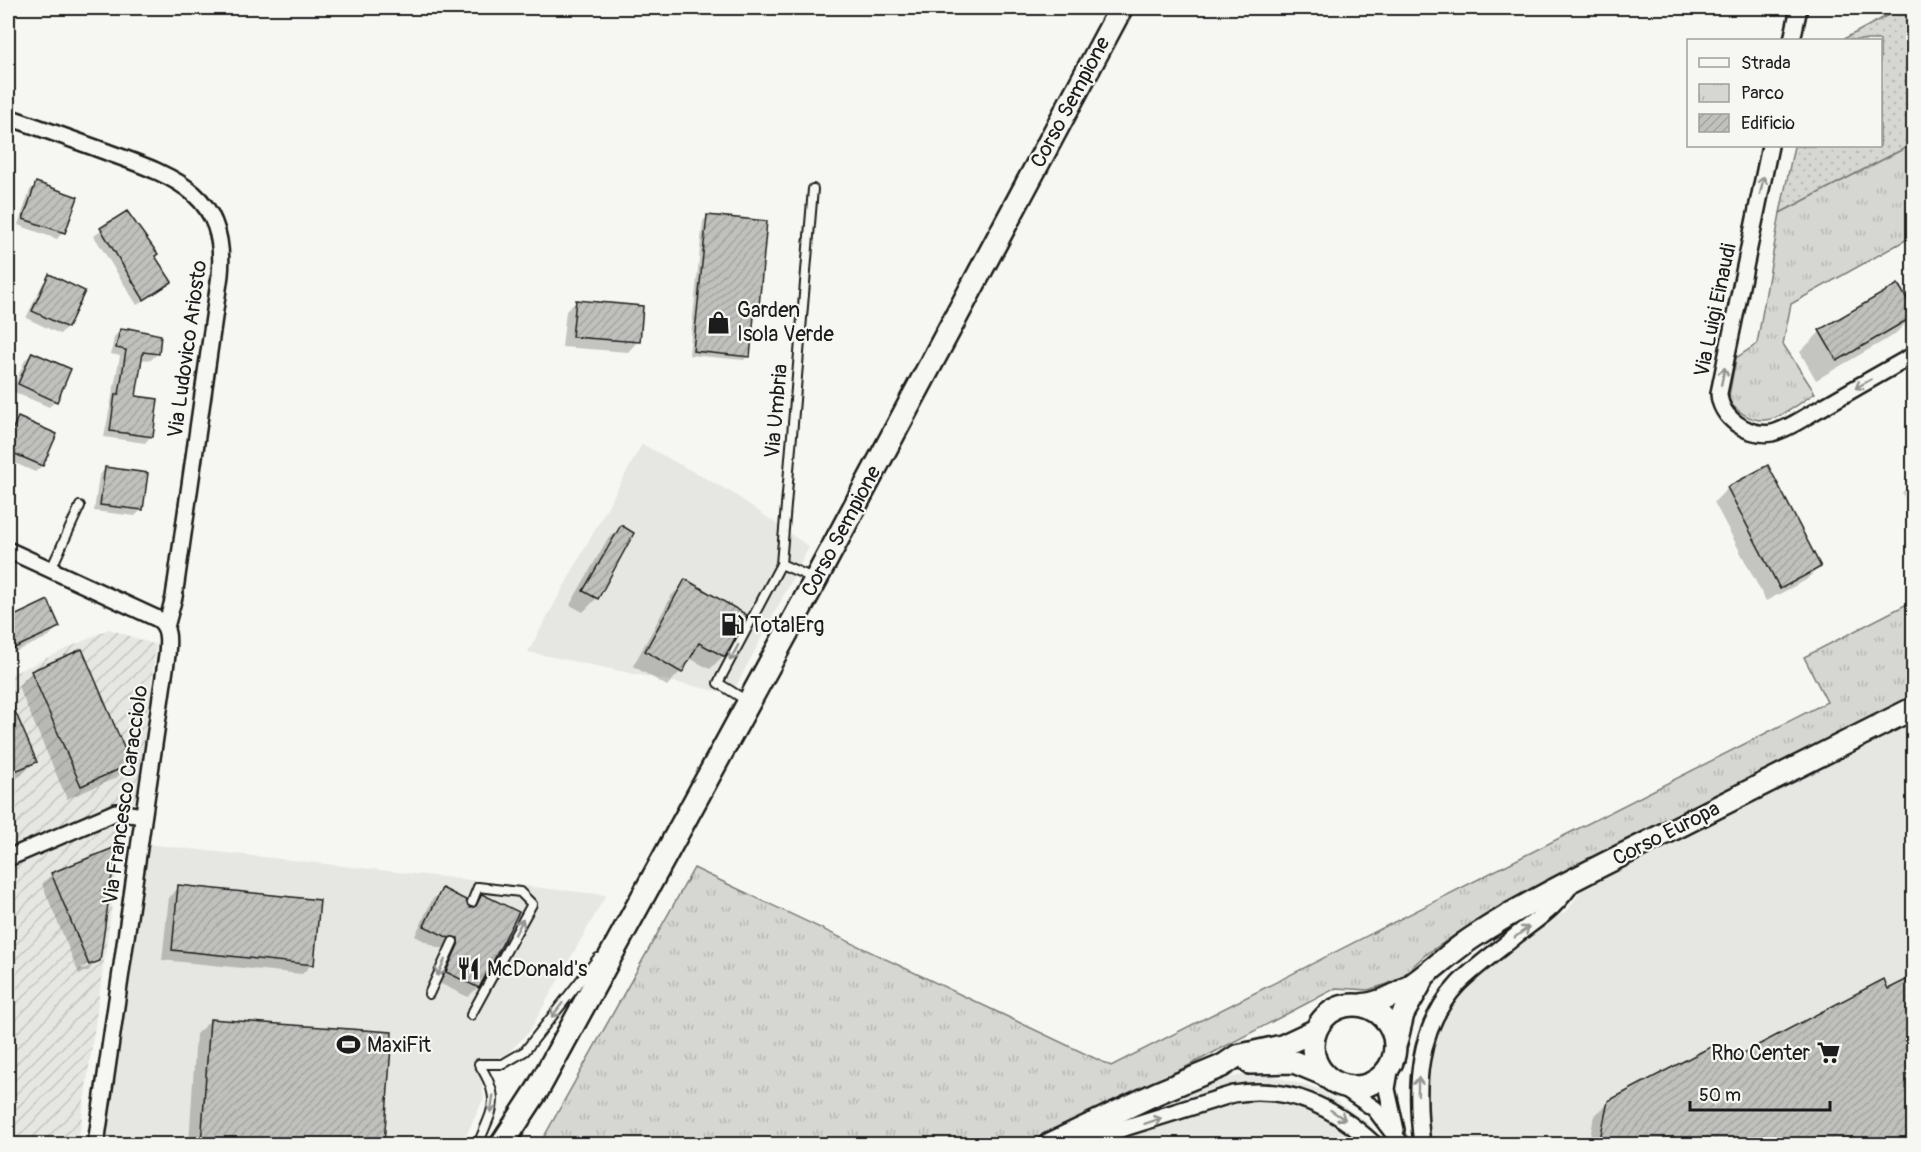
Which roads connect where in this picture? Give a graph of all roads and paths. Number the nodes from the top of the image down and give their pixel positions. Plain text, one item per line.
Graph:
1 (1121, 8) edge
2 (1799, 8) edge
3 (1792, 39) edge
4 (8, 110) edge
5 (8, 117) edge
6 (25, 123) junction
7 (1770, 147) edge
8 (813, 189) dead end
9 (1914, 355) edge
10 (80, 506) dead end
11 (8, 550) edge
12 (781, 564) junction
13 (51, 569) junction
14 (816, 579) junction
15 (166, 627) junction
16 (747, 702) junction
17 (1914, 708) edge
18 (143, 816) junction
19 (8, 858) edge
20 (1576, 878) junction
21 (472, 902) dead end
22 (632, 915) junction
23 (453, 942) dead end
24 (1428, 973) junction
25 (429, 994) dead end
26 (1361, 1005) junction
27 (471, 1016) dead end
28 (1316, 1030) junction
29 (1393, 1056) junction
30 (1222, 1066) junction
31 (1332, 1080) junction
32 (538, 1089) junction
33 (1075, 1132) junction
34 (1400, 1143) edge
35 (96, 1144) edge
36 (478, 1144) edge
37 (502, 1144) edge
38 (515, 1144) edge
39 (1050, 1144) edge
40 (1374, 1144) edge
41 (1422, 1144) edge

1 - 14 main road, Corso Sempione
2 - 3 street
4 - 6 street, Via Ludovico Ariosto
5 - 6 street, Via Ludovico Ariosto
6 - 15 street, Via Ludovico Ariosto
9 -> 7 street, Via Luigi Einaudi
8 - 12 lane, Via Umbria
10 - 13 lane
11 - 13 street
12 - 14 lane
12 -> 16 lane
13 - 15 street
14 - 16 main road, Corso Sempione
15 - 18 street, Via Francesco Caracciolo
16 - 22 main road, Corso Sempione
17 - 20 main road, Corso Europa
18 - 19 street
18 - 35 street, Via Francesco Caracciolo
20 - 24 main road, Corso Europa
41 -> 20 street
27 -> 21 lane
22 - 32 main road, Corso Sempione
22 -> 36 lane
23 -> 25 lane
24 - 26 main road, Corso Europa
24 - 29 main road, Corso Europa
26 - 28 main road
26 - 29 main road
28 - 30 main road
28 - 31 main road
29 - 31 main road
29 - 34 street
30 - 31 main road
30 - 33 main road
31 - 34 street
32 - 37 main road, Corso Sempione
32 - 38 main road
33 - 39 main road
33 -> 40 street

